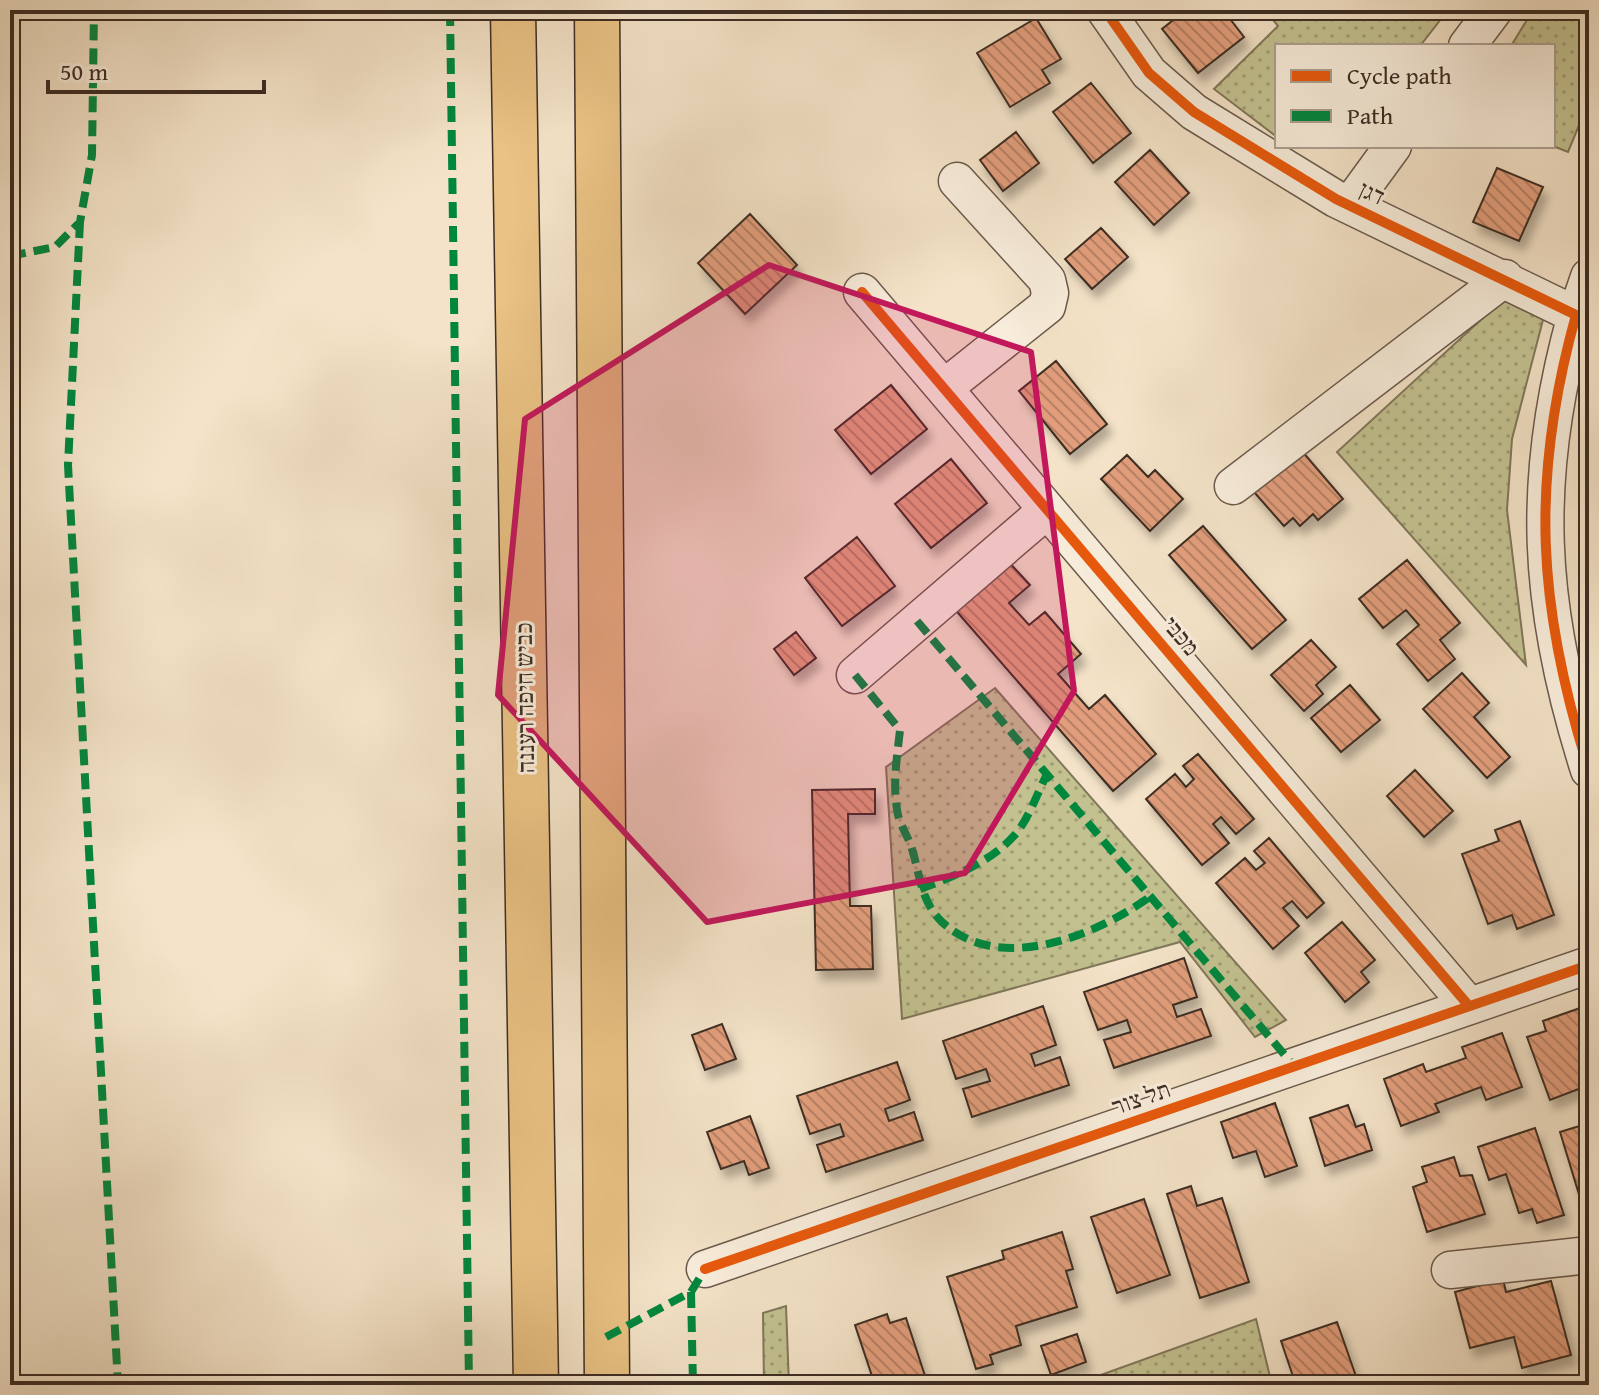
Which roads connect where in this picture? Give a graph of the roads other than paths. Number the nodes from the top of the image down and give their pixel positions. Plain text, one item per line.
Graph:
1 (513, 10) edge
2 (597, 10) edge
3 (1105, 10) edge
4 (1494, 10) edge
5 (1468, 44) edge
6 (1392, 148) edge
7 (957, 181) dead end
8 (1350, 205) junction
9 (1589, 277) edge
10 (1505, 278) junction
11 (862, 292) dead end
12 (1582, 317) edge
13 (944, 388) junction
14 (1233, 486) dead end
15 (1047, 510) junction
16 (855, 675) dead end
17 (1589, 770) edge
18 (1589, 965) edge
19 (1469, 1006) junction
20 (1589, 1255) edge
21 (705, 1269) dead end
22 (1450, 1270) dead end
23 (536, 1385) edge
24 (607, 1385) edge

1 - 23 highway, כביש חיפה רעננה
2 - 24 highway
3 - 8 street, דגן
4 - 5 street
6 - 8 street
7 - 13 street
8 - 10 street, דגן
9 - 12 street
10 - 12 street, דגן
10 - 14 street
11 - 13 street, מכבי
12 - 17 street
13 - 15 street, מכבי
15 - 16 street
15 - 19 street, מכבי
18 - 19 street, תל צור
19 - 21 street, תל צור
20 - 22 street

